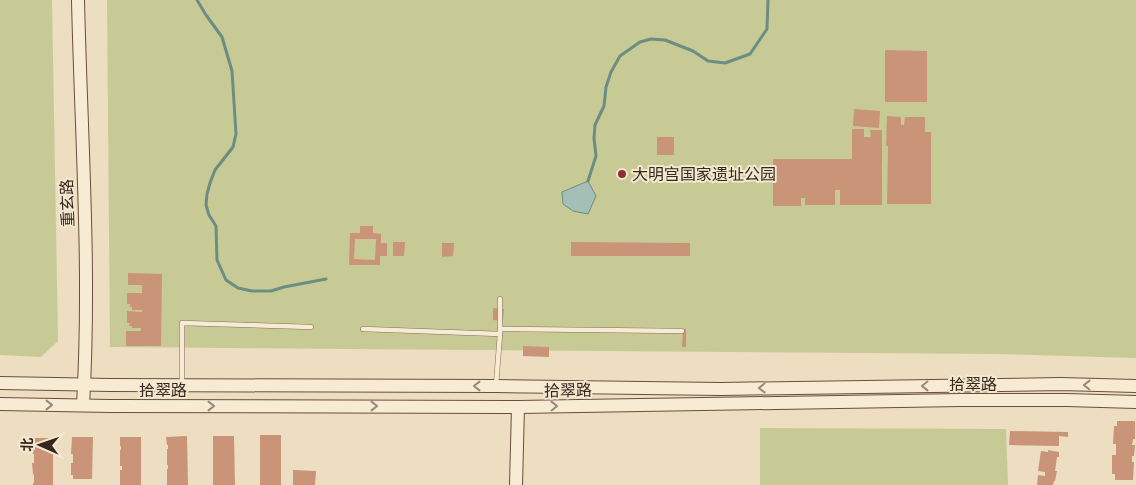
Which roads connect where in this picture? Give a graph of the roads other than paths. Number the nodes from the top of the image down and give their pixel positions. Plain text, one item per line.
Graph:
1 (78, 0) edge
2 (500, 299) dead end
3 (311, 328) dead end
4 (363, 329) dead end
5 (500, 331) junction
6 (682, 331) dead end
7 (0, 383) edge
8 (84, 384) junction
9 (182, 385) junction
10 (496, 386) junction
11 (1136, 386) edge
12 (1136, 402) edge
13 (0, 404) edge
14 (83, 405) junction
15 (518, 407) junction
16 (516, 485) edge

1 - 8 main road, 重玄路
2 - 5 lane
3 - 9 lane
4 - 5 lane
5 - 6 lane
5 - 10 lane
7 - 8 main road, 拾翠路
8 - 9 main road, 拾翠路
8 - 14 main road, 重玄路
10 -> 9 main road, 拾翠路
11 -> 10 main road, 拾翠路
15 -> 12 main road, 拾翠路
13 -> 14 main road, 拾翠路
14 -> 15 main road, 拾翠路
15 - 16 main road

